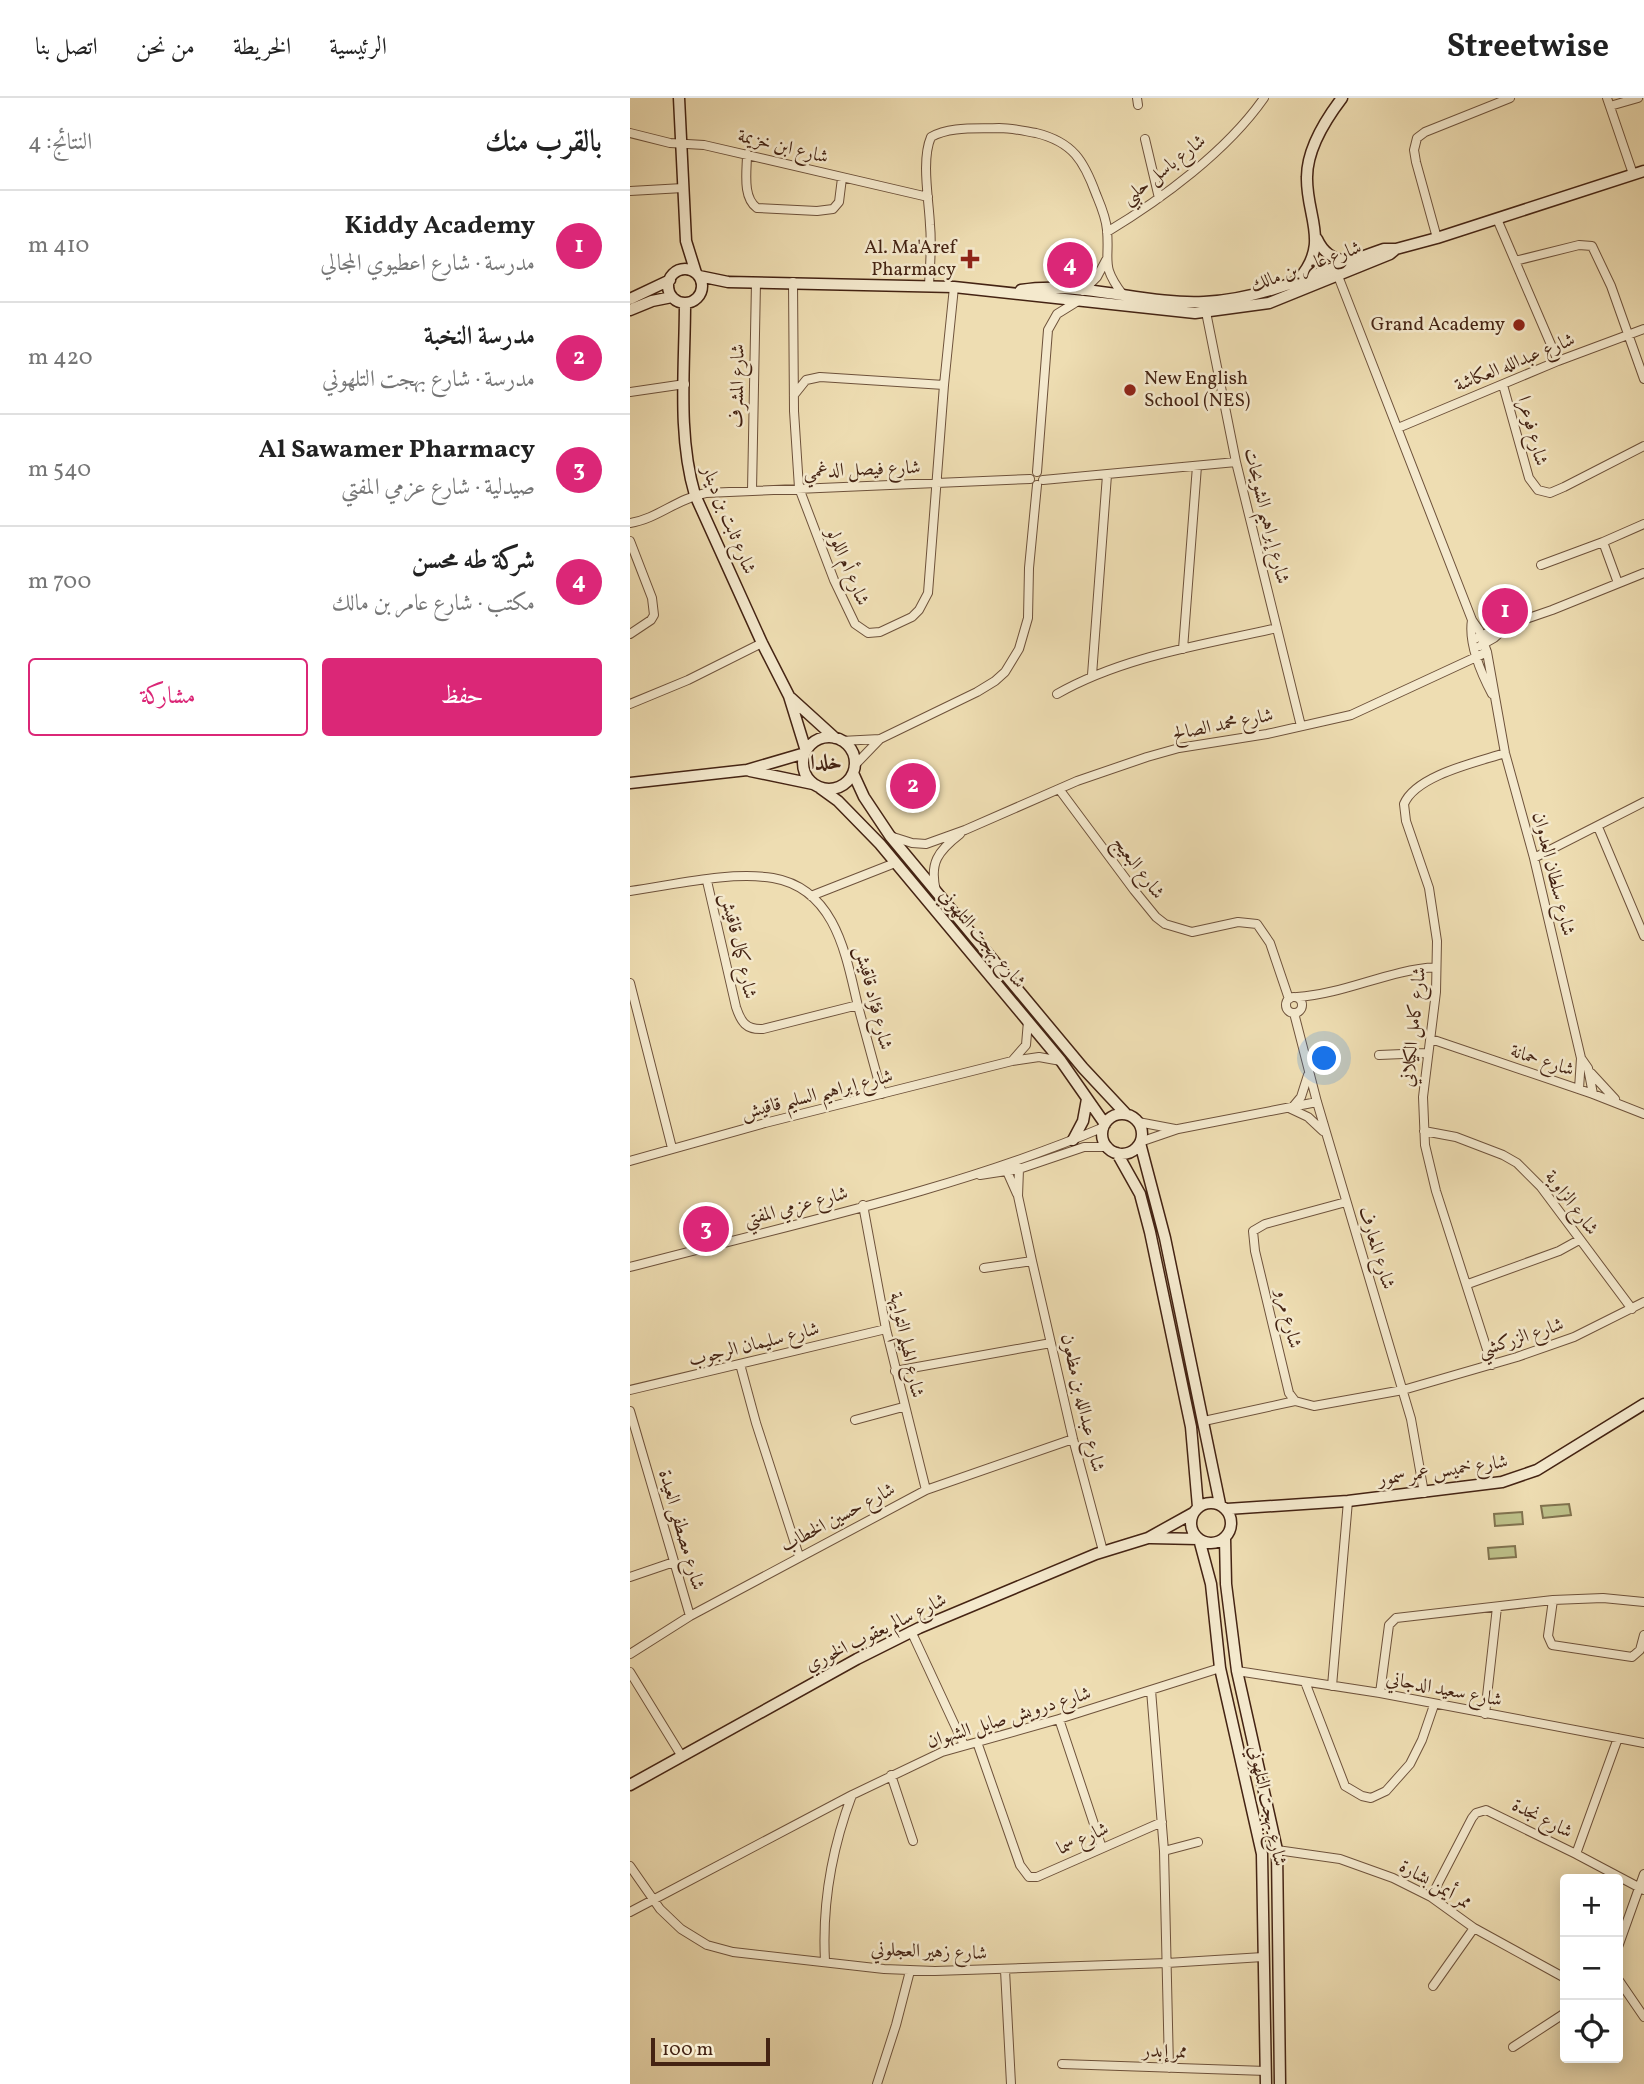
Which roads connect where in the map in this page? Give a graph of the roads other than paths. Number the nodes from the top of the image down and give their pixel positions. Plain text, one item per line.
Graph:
1 (679, 98) edge
2 (1264, 98) edge
3 (1510, 98) edge
4 (1638, 98) edge
5 (1337, 99) edge
6 (1608, 102) edge
7 (630, 133) edge
8 (1145, 139) dead end
9 (680, 143) junction
10 (747, 154) junction
11 (1639, 173) edge
12 (842, 178) junction
13 (683, 188) junction
14 (630, 191) edge
15 (928, 197) junction
16 (1158, 198) junction
17 (1496, 219) junction
18 (1107, 232) junction
19 (1437, 238) junction
20 (1317, 239) junction
21 (686, 241) junction
22 (1396, 249) junction
23 (1106, 260) junction
24 (1350, 261) junction
25 (1515, 261) junction
26 (679, 271) junction
27 (697, 274) junction
28 (1338, 276) junction
29 (670, 280) junction
30 (1297, 281) junction
31 (728, 282) junction
32 (756, 282) junction
33 (793, 282) junction
34 (929, 285) junction
35 (954, 286) junction
36 (701, 293) junction
37 (1081, 296) junction
38 (1124, 296) junction
39 (672, 297) junction
40 (630, 299) edge
41 (685, 303) junction
42 (1205, 307) junction
43 (630, 310) edge
44 (1644, 328) edge
45 (1628, 335) junction
46 (1558, 361) junction
47 (1644, 379) edge
48 (685, 384) junction
49 (944, 384) junction
50 (1503, 385) junction
51 (630, 392) edge
52 (794, 395) junction
53 (1398, 428) junction
54 (1644, 446) edge
55 (1236, 463) junction
56 (1198, 466) junction
57 (1107, 475) junction
58 (1036, 479) junction
59 (937, 482) junction
60 (799, 488) junction
61 (752, 490) junction
62 (695, 495) junction
63 (630, 523) edge
64 (1644, 524) edge
65 (630, 541) edge
66 (1603, 542) junction
67 (1541, 565) dead end
68 (1644, 573) edge
69 (1618, 583) junction
70 (1472, 620) junction
71 (1278, 628) junction
72 (630, 634) edge
73 (762, 643) junction
74 (1484, 643) junction
75 (1475, 648) junction
76 (1183, 649) junction
77 (1092, 675) junction
78 (1057, 694) dead end
79 (789, 696) junction
80 (1494, 698) junction
81 (630, 704) edge
82 (1301, 726) junction
83 (880, 738) junction
84 (838, 740) junction
85 (806, 752) junction
86 (1506, 753) junction
87 (747, 770) junction
88 (853, 770) junction
89 (630, 783) edge
90 (817, 786) junction
91 (1059, 789) junction
92 (1644, 802) edge
93 (1598, 827) junction
94 (965, 830) junction
95 (890, 835) junction
96 (1534, 858) junction
97 (895, 863) junction
98 (707, 881) junction
99 (630, 891) edge
100 (937, 893) junction
101 (811, 896) junction
102 (1640, 912) edge
103 (1644, 936) edge
104 (1436, 967) junction
105 (630, 983) edge
106 (1322, 996) junction
107 (1293, 998) junction
108 (858, 1005) junction
109 (1297, 1012) junction
110 (1028, 1021) junction
111 (1431, 1039) junction
112 (1427, 1054) junction
113 (1379, 1055) dead end
114 (1581, 1058) junction
115 (1012, 1061) junction
116 (1061, 1061) junction
117 (1588, 1069) junction
118 (1308, 1072) junction
119 (1579, 1089) junction
120 (882, 1094) junction
121 (1593, 1094) junction
122 (1087, 1099) junction
123 (1317, 1102) junction
124 (1623, 1105) junction
125 (1291, 1109) junction
126 (1126, 1114) junction
127 (1644, 1114) edge
128 (1138, 1122) junction
129 (1105, 1125) junction
130 (1178, 1129) junction
131 (1424, 1131) junction
132 (1327, 1136) junction
133 (1073, 1140) junction
134 (1140, 1142) junction
135 (671, 1148) junction
136 (1113, 1150) junction
137 (630, 1161) edge
138 (1017, 1165) junction
139 (1005, 1168) junction
140 (1018, 1196) junction
141 (1346, 1202) junction
142 (863, 1205) junction
143 (1579, 1240) junction
144 (1032, 1261) junction
145 (630, 1267) edge
146 (984, 1268) dead end
147 (1468, 1284) junction
148 (1644, 1302) edge
149 (1632, 1309) junction
150 (886, 1329) junction
151 (1051, 1343) junction
152 (740, 1364) junction
153 (1492, 1364) junction
154 (895, 1371) junction
155 (630, 1390) edge
156 (1403, 1390) junction
157 (1295, 1401) junction
158 (1644, 1404) edge
159 (904, 1407) junction
160 (630, 1411) edge
161 (855, 1420) dead end
162 (1204, 1421) junction
163 (1073, 1439) junction
164 (926, 1490) junction
165 (1424, 1493) junction
166 (1348, 1501) junction
167 (1223, 1506) junction
168 (1195, 1510) junction
169 (1148, 1538) junction
170 (1225, 1538) junction
171 (1199, 1539) junction
172 (1102, 1551) junction
173 (799, 1556) junction
174 (674, 1562) junction
175 (630, 1577) edge
176 (1553, 1600) junction
177 (1644, 1602) edge
178 (1497, 1607) junction
179 (690, 1616) junction
180 (911, 1632) junction
181 (1644, 1635) edge
182 (630, 1654) edge
183 (1220, 1668) junction
184 (1237, 1671) junction
185 (630, 1672) edge
186 (1305, 1682) junction
187 (1332, 1686) junction
188 (1151, 1690) junction
189 (1380, 1693) junction
190 (1434, 1705) junction
191 (1485, 1714) junction
192 (1059, 1719) junction
193 (1618, 1738) junction
194 (977, 1742) junction
195 (1644, 1743) edge
196 (964, 1745) junction
197 (681, 1755) junction
198 (891, 1775) junction
199 (630, 1785) edge
200 (852, 1795) junction
201 (1162, 1822) junction
202 (913, 1841) dead end
203 (1198, 1842) dead end
204 (1102, 1848) junction
205 (1277, 1850) junction
206 (1164, 1851) junction
207 (1577, 1854) junction
208 (630, 1866) edge
209 (1644, 1874) edge
210 (1642, 1888) edge
211 (1431, 1898) junction
212 (652, 1899) junction
213 (630, 1912) edge
214 (1474, 1928) junction
215 (1622, 1937) edge
216 (1263, 1957) junction
217 (825, 1961) junction
218 (1167, 1963) junction
219 (1005, 1969) junction
220 (910, 1970) junction
221 (1560, 1975) edge
222 (1433, 1986) dead end
223 (1623, 1986) edge
224 (1560, 2016) edge
225 (1644, 2017) edge
226 (1513, 2047) dead end
227 (1062, 2064) dead end
228 (1169, 2068) junction
229 (1266, 2071) junction
230 (877, 2084) edge
231 (1011, 2084) edge
232 (1266, 2084) edge
233 (1280, 2084) edge

1 - 9 street
2 - 16 street, شارع باسل حلبي
3 - 19 street
4 - 6 street
5 - 20 street
6 - 11 street
7 - 9 street, شارع ابن خزيمة
8 - 16 street
9 - 10 street, شارع ابن خزيمة
9 - 13 street
10 - 12 street, شارع ابن خزيمة
10 - 12 street
11 - 17 street, شارع عامر بن مالك
12 - 15 street, شارع ابن خزيمة
13 - 14 street
13 - 21 street
15 - 18 street
15 - 34 street
16 - 18 street, شارع باسل حلبي
17 - 19 street, شارع عامر بن مالك
17 - 25 street
18 - 23 street
19 - 22 street, شارع عامر بن مالك
20 - 24 street
20 - 30 street
21 - 26 street
21 - 27 street
22 - 24 street, شارع عامر بن مالك
22 - 28 street, شارع عامر بن مالك
23 - 37 street
23 - 38 street
24 - 30 street, شارع عامر بن مالك
25 - 45 street
25 - 46 street
26 - 27 street
26 - 29 street
27 - 31 street, شارع عامر بن مالك
27 - 36 street
28 - 42 street, شارع عامر بن مالك
28 - 53 street, شارع سلطان العدوان
29 - 39 street
29 - 40 street
30 - 42 street, شارع عامر بن مالك
31 - 32 street, شارع عامر بن مالك
31 - 36 street, شارع عامر بن مالك
32 - 33 street, شارع عامر بن مالك
32 - 61 street, شارع المشرف
33 - 34 street, شارع عامر بن مالك
33 - 52 street
34 - 35 street, شارع عامر بن مالك
35 - 37 street, شارع عامر بن مالك
35 - 49 street
36 - 41 street
37 - 38 street, شارع عامر بن مالك
37 - 42 street, شارع عامر بن مالك
37 - 58 street
38 - 42 street, شارع عامر بن مالك
39 - 41 street
39 - 43 street
41 - 48 street, شارع ثابت بن دينار
42 - 55 street, شارع إبراهيم الشويحات
44 - 45 street, شارع عبدالله العكاشة
45 - 46 street, شارع عبدالله العكاشة
45 - 47 street
46 - 50 street, شارع عبدالله العكاشة
48 - 51 street
48 - 62 street, شارع ثابت بن دينار
49 - 52 street
49 - 59 street
50 - 53 street, شارع عبدالله العكاشة
50 - 54 street, شارع فوعرا
52 - 60 street
53 - 70 street, شارع سلطان العدوان
55 - 56 street, شارع فيصل الدغمي
55 - 71 street, شارع إبراهيم الشويحات
56 - 57 street, شارع فيصل الدغمي
56 - 76 street
57 - 58 street, شارع فيصل الدغمي
57 - 77 street
58 - 59 street, شارع فيصل الدغمي
58 - 83 street
59 - 60 street, شارع فيصل الدغمي
59 - 60 street, شارع أم اللولو
60 - 61 street, شارع فيصل الدغمي
61 - 62 street, شارع فيصل الدغمي
62 - 63 street
62 - 73 street, شارع ثابت بن دينار
64 - 66 street
65 - 72 street
66 - 67 street
66 - 69 street
68 - 69 street
69 - 74 street
70 - 74 street, شارع سلطان العدوان
70 - 75 street, شارع سلطان العدوان
71 - 76 street
71 - 82 street, شارع إبراهيم الشويحات
73 - 79 street, شارع ثابت بن دينار
73 - 81 street
74 - 75 street, شارع محمد الصالح
74 - 75 street
74 - 80 street, شارع سلطان العدوان
75 - 80 street, شارع سلطان العدوان
75 - 82 street, شارع محمد الصالح
76 - 77 street
77 - 78 street
79 - 84 street, شارع ثابت بن دينار
79 - 85 street, شارع ثابت بن دينار
80 - 86 street, شارع سلطان العدوان
82 - 91 street, شارع محمد الصالح
83 - 84 street
83 - 88 street
84 - 85 street
84 - 88 street
85 - 87 street
85 - 90 street
86 - 96 street, شارع سلطان العدوان
86 - 104 street, شارع كامل الكيلاني
87 - 89 street
87 - 90 street
88 - 90 street
88 - 95 street, شارع بهجت التلهوني
90 - 97 street, شارع بهجت التلهوني
91 - 94 street, شارع محمد الصالح
91 - 107 street, شارع البعيج
92 - 93 street
93 - 96 street
93 - 102 street
94 - 95 street, شارع محمد الصالح
94 - 100 street, شارع محمد الصالح
95 - 100 street, شارع بهجت التلهوني
96 - 114 street, شارع سلطان العدوان
97 - 101 street
97 - 110 street, شارع بهجت التلهوني
98 - 99 street, شارع فؤاد قاقيش
98 - 101 street, شارع فؤاد قاقيش
98 - 108 street, شارع كمال قاقيش
100 - 126 street, شارع بهجت التلهوني
101 - 108 street, شارع فؤاد قاقيش
102 - 103 street
104 - 106 street
104 - 111 street, شارع كامل الكيلاني
105 - 135 street
106 - 107 street
106 - 109 street
107 - 109 street
107 - 109 street
108 - 120 street, شارع فؤاد قاقيش
109 - 118 street, شارع المعارف
110 - 115 street
110 - 116 street, شارع بهجت التلهوني
111 - 112 street, شارع كامل الكيلاني
111 - 119 street, شارع حمانة
112 - 113 street
112 - 131 street, شارع كامل الكيلاني
114 - 117 street, شارع سلطان العدوان
114 - 119 street, شارع سلطان العدوان
115 - 116 street, شارع إبراهيم السليم قاقيش
115 - 120 street, شارع إبراهيم السليم قاقيش
116 - 122 street, شارع بهجت التلهوني
117 - 121 street, شارع سلطان العدوان
117 - 124 street
118 - 123 street, شارع المعارف
118 - 125 street
119 - 121 street, شارع حمانة
120 - 135 street, شارع إبراهيم السليم قاقيش
121 - 124 street, شارع حمانة
122 - 129 street, شارع بهجت التلهوني
122 - 133 street
123 - 125 street
123 - 132 street, شارع المعارف
124 - 127 street, شارع حمانة
125 - 130 street
125 - 132 street
126 - 128 street
126 - 129 street
128 - 130 street
128 - 134 street
129 - 133 street, شارع عزمي المفتي
129 - 136 street
130 - 134 street
131 - 143 street, شارع الزاوية
131 - 147 street, شارع كامل الكيلاني
132 - 141 street, شارع المعارف
133 - 138 street, شارع عزمي المفتي
134 - 136 street
134 - 162 street
135 - 137 street, شارع إبراهيم السليم قاقيش
136 - 138 street, شارع عزمي المفتي
136 - 168 street
138 - 139 street, شارع عزمي المفتي
138 - 140 street, شارع عبدالله بن مظعون
139 - 140 street, شارع عبدالله بن مظعون
139 - 142 street, شارع عزمي المفتي
140 - 144 street, شارع عبدالله بن مظعون
141 - 156 street, شارع المعارف
141 - 157 street, شارع مرو
142 - 145 street, شارع عزمي المفتي
142 - 150 street, شارع الهيلم التوايهة
143 - 147 street
143 - 149 street, شارع الزاوية
144 - 146 street
144 - 151 street, شارع عبدالله بن مظعون
147 - 153 street, شارع كامل الكيلاني
148 - 149 street, شارع الزركشي
149 - 153 street, شارع الزركشي
150 - 152 street, شارع سليمان الرجوب
150 - 154 street, شارع الهيلم التوايهة
151 - 154 street
151 - 163 street, شارع عبدالله بن مظعون
152 - 155 street, شارع سليمان الرجوب
152 - 173 street
153 - 156 street, شارع الزركشي
154 - 159 street, شارع الهيلم التوايهة
156 - 157 street
156 - 165 street, شارع المعارف
157 - 162 street
158 - 165 street, شارع خميس عمر سمور
159 - 161 street
159 - 164 street, شارع الهيلم التوايهة
160 - 174 street, شارع مصطفى العيدة
162 - 167 street
163 - 164 street, شارع حسين الخطاب
163 - 172 street, شارع عبدالله بن مظعون
164 - 173 street, شارع حسين الخطاب
165 - 166 street, شارع خميس عمر سمور
166 - 167 street, شارع خميس عمر سمور
166 - 187 street
167 - 168 street
167 - 170 street
168 - 169 street, شارع سالم يعقوب الخوري
168 - 171 street
169 - 171 street, شارع سالم يعقوب الخوري
169 - 172 street, شارع سالم يعقوب الخوري
170 - 171 street
170 - 184 street, شارع بهجت التلهوني
171 - 183 street, شارع بهجت التلهوني
172 - 180 street, شارع سالم يعقوب الخوري
173 - 179 street, شارع حسين الخطاب
174 - 175 street
174 - 179 street, شارع مصطفى العيدة
176 - 177 street
176 - 178 street
176 - 181 street
178 - 189 street
178 - 191 street
179 - 182 street, شارع حسين الخطاب
180 - 196 street
180 - 197 street, شارع سالم يعقوب الخوري
183 - 188 street, شارع درويش صايل الشهوان
183 - 216 street, شارع بهجت التلهوني
184 - 186 street, شارع سعيد الدجاني
184 - 205 street, شارع بهجت التلهوني
185 - 197 street
186 - 187 street, شارع سعيد الدجاني
186 - 190 street
187 - 189 street, شارع سعيد الدجاني
188 - 192 street, شارع درويش صايل الشهوان
188 - 201 street
189 - 190 street, شارع سعيد الدجاني
190 - 191 street, شارع سعيد الدجاني
191 - 193 street, شارع سعيد الدجاني
192 - 194 street, شارع درويش صايل الشهوان
192 - 204 street
193 - 195 street, شارع سعيد الدجاني
193 - 207 street
194 - 196 street, شارع درويش صايل الشهوان
194 - 204 street, شارع سما
196 - 198 street, شارع درويش صايل الشهوان
197 - 199 street, شارع سالم يعقوب الخوري
198 - 200 street, شارع درويش صايل الشهوان
198 - 202 street
200 - 212 street, شارع درويش صايل الشهوان
200 - 217 street
201 - 204 street, شارع سما
201 - 206 street
203 - 206 street
205 - 211 street, ممر أيمن بشارة
205 - 233 street, شارع بهجت التلهوني
206 - 218 street
207 - 210 street, شارع نجدة
207 - 211 street, شارع نجدة
208 - 212 street, شارع زهير العجلوني
209 - 210 street
210 - 215 street
211 - 214 street, ممر أيمن بشارة
212 - 213 street, شارع درويش صايل الشهوان
212 - 217 street, شارع زهير العجلوني
214 - 221 street, ممر أيمن بشارة
214 - 222 street
216 - 218 street, شارع زهير العجلوني
216 - 229 street, شارع بهجت التلهوني
217 - 220 street, شارع زهير العجلوني
218 - 219 street, شارع زهير العجلوني
218 - 228 street
219 - 220 street, شارع زهير العجلوني
219 - 231 street
220 - 230 street
223 - 225 street
224 - 226 street
227 - 228 street, ممر إبدر
228 - 229 street, ممر إبدر
229 - 232 street, شارع بهجت التلهوني

